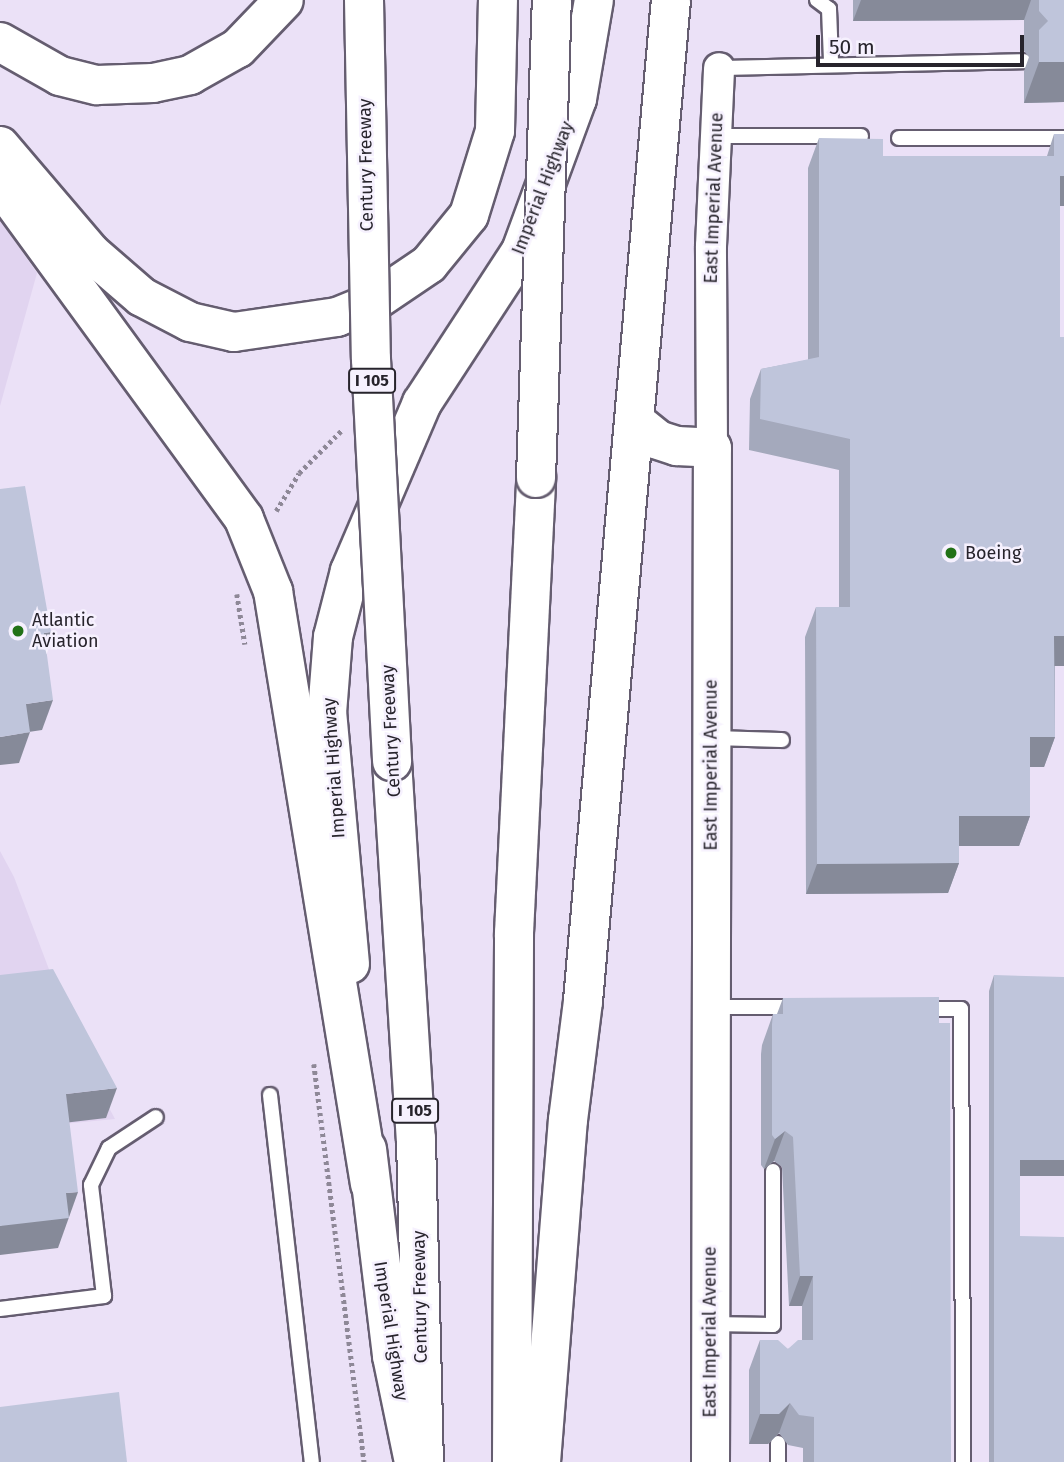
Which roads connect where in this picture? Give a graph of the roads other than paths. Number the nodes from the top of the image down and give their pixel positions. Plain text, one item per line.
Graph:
1 (365, 0) edge
2 (498, 0) edge
3 (552, 0) edge
4 (593, 0) edge
5 (671, 0) edge
6 (817, 0) edge
7 (272, 14) edge
8 (0, 42) edge
9 (1024, 61) dead end
10 (831, 62) junction
11 (719, 68) joint
12 (714, 136) junction
13 (861, 136) edge
14 (900, 138) dead end
15 (1064, 138) edge
16 (0, 146) edge
17 (0, 184) edge
18 (635, 422) junction
19 (712, 448) junction
20 (712, 738) junction
21 (782, 740) dead end
22 (710, 1007) junction
23 (809, 1008) edge
24 (906, 1009) edge
25 (270, 1095) dead end
26 (156, 1117) dead end
27 (774, 1171) dead end
28 (370, 1184) junction
29 (0, 1309) edge
30 (709, 1324) junction
31 (778, 1443) dead end
32 (312, 1462) edge
33 (414, 1462) edge
34 (424, 1462) edge
35 (512, 1462) edge
36 (541, 1462) edge
37 (710, 1462) edge
38 (778, 1462) edge
39 (963, 1462) edge

1 - 34 main road, Century Freeway / I 105, bridge
2 - 16 main road
3 - 35 main road, bridge
4 - 28 main road, Imperial Highway
5 - 18 main road
6 - 10 lane
7 - 8 main road
9 - 10 lane
10 - 11 lane
11 - 12 street, East Imperial Avenue
12 - 13 lane
12 - 19 street, East Imperial Avenue
14 - 15 lane
17 - 28 main road
18 - 19 main road
18 - 36 main road
19 - 20 street, East Imperial Avenue
20 - 21 lane
20 - 22 street, East Imperial Avenue
22 - 23 lane
22 - 30 street, East Imperial Avenue
24 - 39 lane
25 - 32 lane
26 - 29 lane
27 - 30 lane
28 - 33 main road, Imperial Highway
30 - 37 street, East Imperial Avenue
31 - 38 lane

